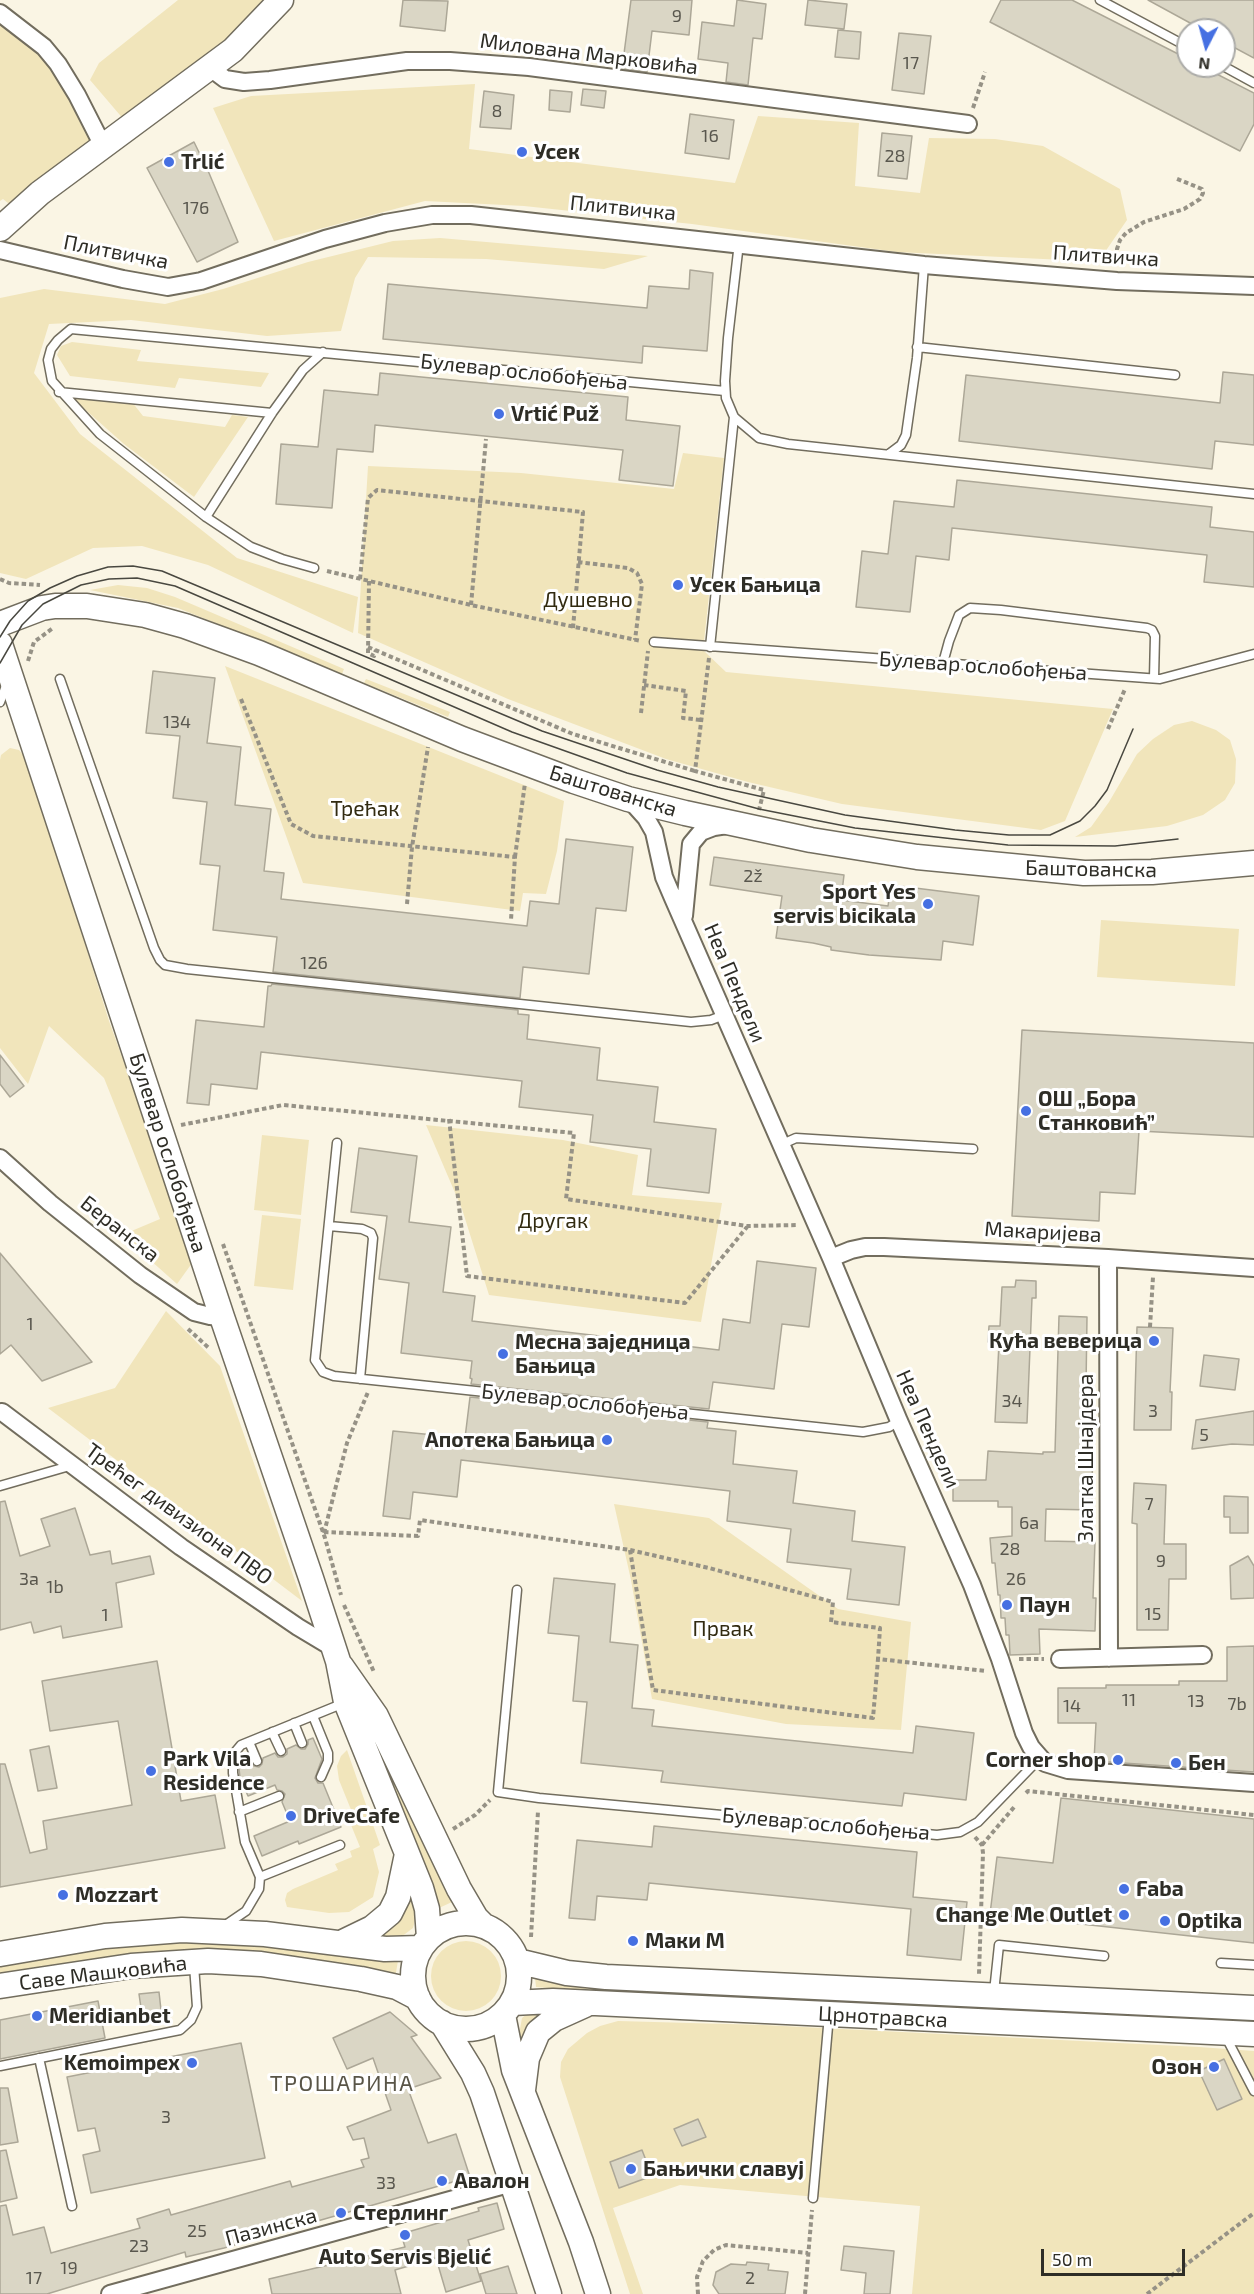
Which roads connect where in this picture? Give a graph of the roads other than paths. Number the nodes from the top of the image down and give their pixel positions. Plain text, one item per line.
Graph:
1 (281, 0) edge
2 (1100, 0) edge
3 (0, 13) edge
4 (1176, 41) edge
5 (209, 67) junction
6 (1236, 73) edge
7 (1254, 83) edge
8 (968, 124) road end
9 (103, 146) junction
10 (0, 229) edge
11 (739, 243) junction
12 (0, 250) edge
13 (924, 265) junction
14 (1254, 286) edge
15 (917, 347) junction
16 (323, 352) junction
17 (1175, 375) dead end
18 (725, 391) junction
19 (59, 392) junction
20 (272, 413) junction
21 (734, 417) junction
22 (889, 454) junction
23 (1254, 494) edge
24 (206, 517) junction
25 (314, 568) road end
26 (0, 624) edge
27 (654, 642) dead end
28 (0, 644) edge
29 (710, 647) junction
30 (1254, 654) edge
31 (943, 663) junction
32 (18, 670) junction
33 (1154, 678) junction
34 (60, 679) dead end
35 (0, 702) edge
36 (628, 799) junction
37 (746, 827) junction
38 (1254, 863) edge
39 (684, 920) junction
40 (724, 1015) junction
41 (337, 1143) dead end
42 (973, 1149) dead end
43 (783, 1150) junction
44 (0, 1158) edge
45 (329, 1226) junction
46 (831, 1258) junction
47 (1108, 1258) junction
48 (1254, 1268) edge
49 (222, 1317) junction
50 (360, 1379) junction
51 (2, 1412) dead end
52 (898, 1421) junction
53 (74, 1465) junction
54 (0, 1486) edge
55 (517, 1590) dead end
56 (336, 1654) junction
57 (1203, 1656) dead end
58 (1109, 1658) junction
59 (1060, 1659) road end
60 (346, 1702) junction
61 (313, 1716) junction
62 (294, 1723) junction
63 (272, 1732) junction
64 (249, 1742) junction
65 (302, 1743) dead end
66 (280, 1751) dead end
67 (1040, 1758) junction
68 (257, 1761) dead end
69 (321, 1777) dead end
70 (1254, 1783) edge
71 (268, 1787) dead end
72 (240, 1812) junction
73 (340, 1845) dead end
74 (407, 1854) junction
75 (260, 1877) junction
76 (484, 1926) junction
77 (216, 1931) junction
78 (341, 1943) junction
79 (425, 1943) junction
80 (0, 1954) edge
81 (1104, 1956) dead end
82 (194, 1961) junction
83 (517, 1961) junction
84 (1221, 1962) dead end
85 (1254, 1965) edge
86 (0, 1986) edge
87 (994, 1996) junction
88 (418, 1998) junction
89 (590, 2004) junction
90 (1254, 2008) edge
91 (507, 2009) junction
92 (830, 2015) junction
93 (442, 2023) junction
94 (1228, 2033) junction
95 (1254, 2034) edge
96 (39, 2058) junction
97 (0, 2066) edge
98 (1254, 2091) edge
99 (523, 2094) junction
100 (512, 2184) junction
101 (813, 2198) road end
102 (72, 2206) dead end
103 (110, 2294) edge
104 (549, 2294) edge
105 (598, 2294) edge

1 - 5 main road
2 - 4 lane
3 - 9 street
5 - 8 street, Милована Марковића
5 - 9 main road
6 - 7 lane
9 - 10 main road
11 - 12 street, Плитвичка
11 - 13 street, Плитвичка
11 - 18 lane
13 - 14 street, Плитвичка
13 - 15 lane
15 - 17 lane
15 - 22 lane
16 - 18 lane, Булевар ослобођења
16 - 19 lane, Булевар ослобођења
16 - 20 lane
18 - 21 lane
19 - 20 lane
19 - 24 lane, Булевар ослобођења
20 - 24 lane
21 - 22 lane
21 - 29 lane
22 - 23 lane
24 - 25 lane, Булевар ослобођења
26 - 36 main road, Баштованска
27 - 29 lane, Булевар ослобођења
28 - 32 main road, Булевар ослобођења
29 - 31 lane, Булевар ослобођења
30 - 33 lane, Булевар ослобођења
31 - 33 lane, Булевар ослобођења
31 - 33 lane
32 - 35 lane
32 - 49 main road, Булевар ослобођења
34 - 40 lane
36 - 37 main road, Баштованска
36 - 39 street, Неа Пендели
37 - 38 main road, Баштованска
37 - 39 street, Неа Пендели
39 - 40 street, Неа Пендели
40 - 43 street, Неа Пендели
41 - 45 lane, Булевар ослобођења
42 - 43 lane
43 - 46 street, Неа Пендели
44 - 49 street, Беранска
45 - 50 lane, Булевар ослобођења
45 - 50 lane
46 - 47 street, Макаријева
46 - 52 street, Неа Пендели
47 - 48 street, Макаријева
47 - 58 street, Златка Шнајдера
49 - 56 main road, Булевар ослобођења
50 - 52 lane, Булевар ослобођења
51 - 53 street, Трећег дивизиона ПВО
52 - 67 street, Неа Пендели
53 - 54 lane
53 - 56 street, Трећег дивизиона ПВО
55 - 67 lane, Булевар ослобођења
56 - 60 main road, Булевар ослобођења
56 - 76 main road, Булевар ослобођења
57 - 58 street
58 - 59 street
60 - 61 lane
60 - 74 main road, Булевар ослобођења
61 - 62 lane
61 - 69 lane
62 - 63 lane
62 - 65 lane
63 - 64 lane
63 - 66 lane
64 - 68 lane
64 - 72 lane
67 - 70 street
71 - 72 lane
72 - 75 lane
73 - 75 lane
74 - 78 main road
74 - 79 main road, Булевар ослобођења
75 - 77 lane
76 - 79 main road
76 - 83 main road
77 - 78 main road, Саве Машковића
77 - 80 main road, Саве Машковића
78 - 79 main road, Саве Машковића
79 - 88 main road
81 - 87 lane
82 - 86 main road, Саве Машковића
82 - 88 main road, Саве Машковића
82 - 96 lane
83 - 87 main road, Црнотравска
83 - 91 main road
84 - 85 lane
87 - 90 main road, Црнотравска
88 - 93 main road
89 - 91 main road, Црнотравска
89 - 92 main road, Црнотравска
89 - 99 main road
91 - 93 main road
91 - 99 main road
92 - 94 main road, Црнотравска
92 - 101 lane
93 - 100 main road
94 - 95 main road, Црнотравска
94 - 98 lane
96 - 97 lane
96 - 102 lane
99 - 105 main road
100 - 103 street, Пазинска
100 - 104 main road

